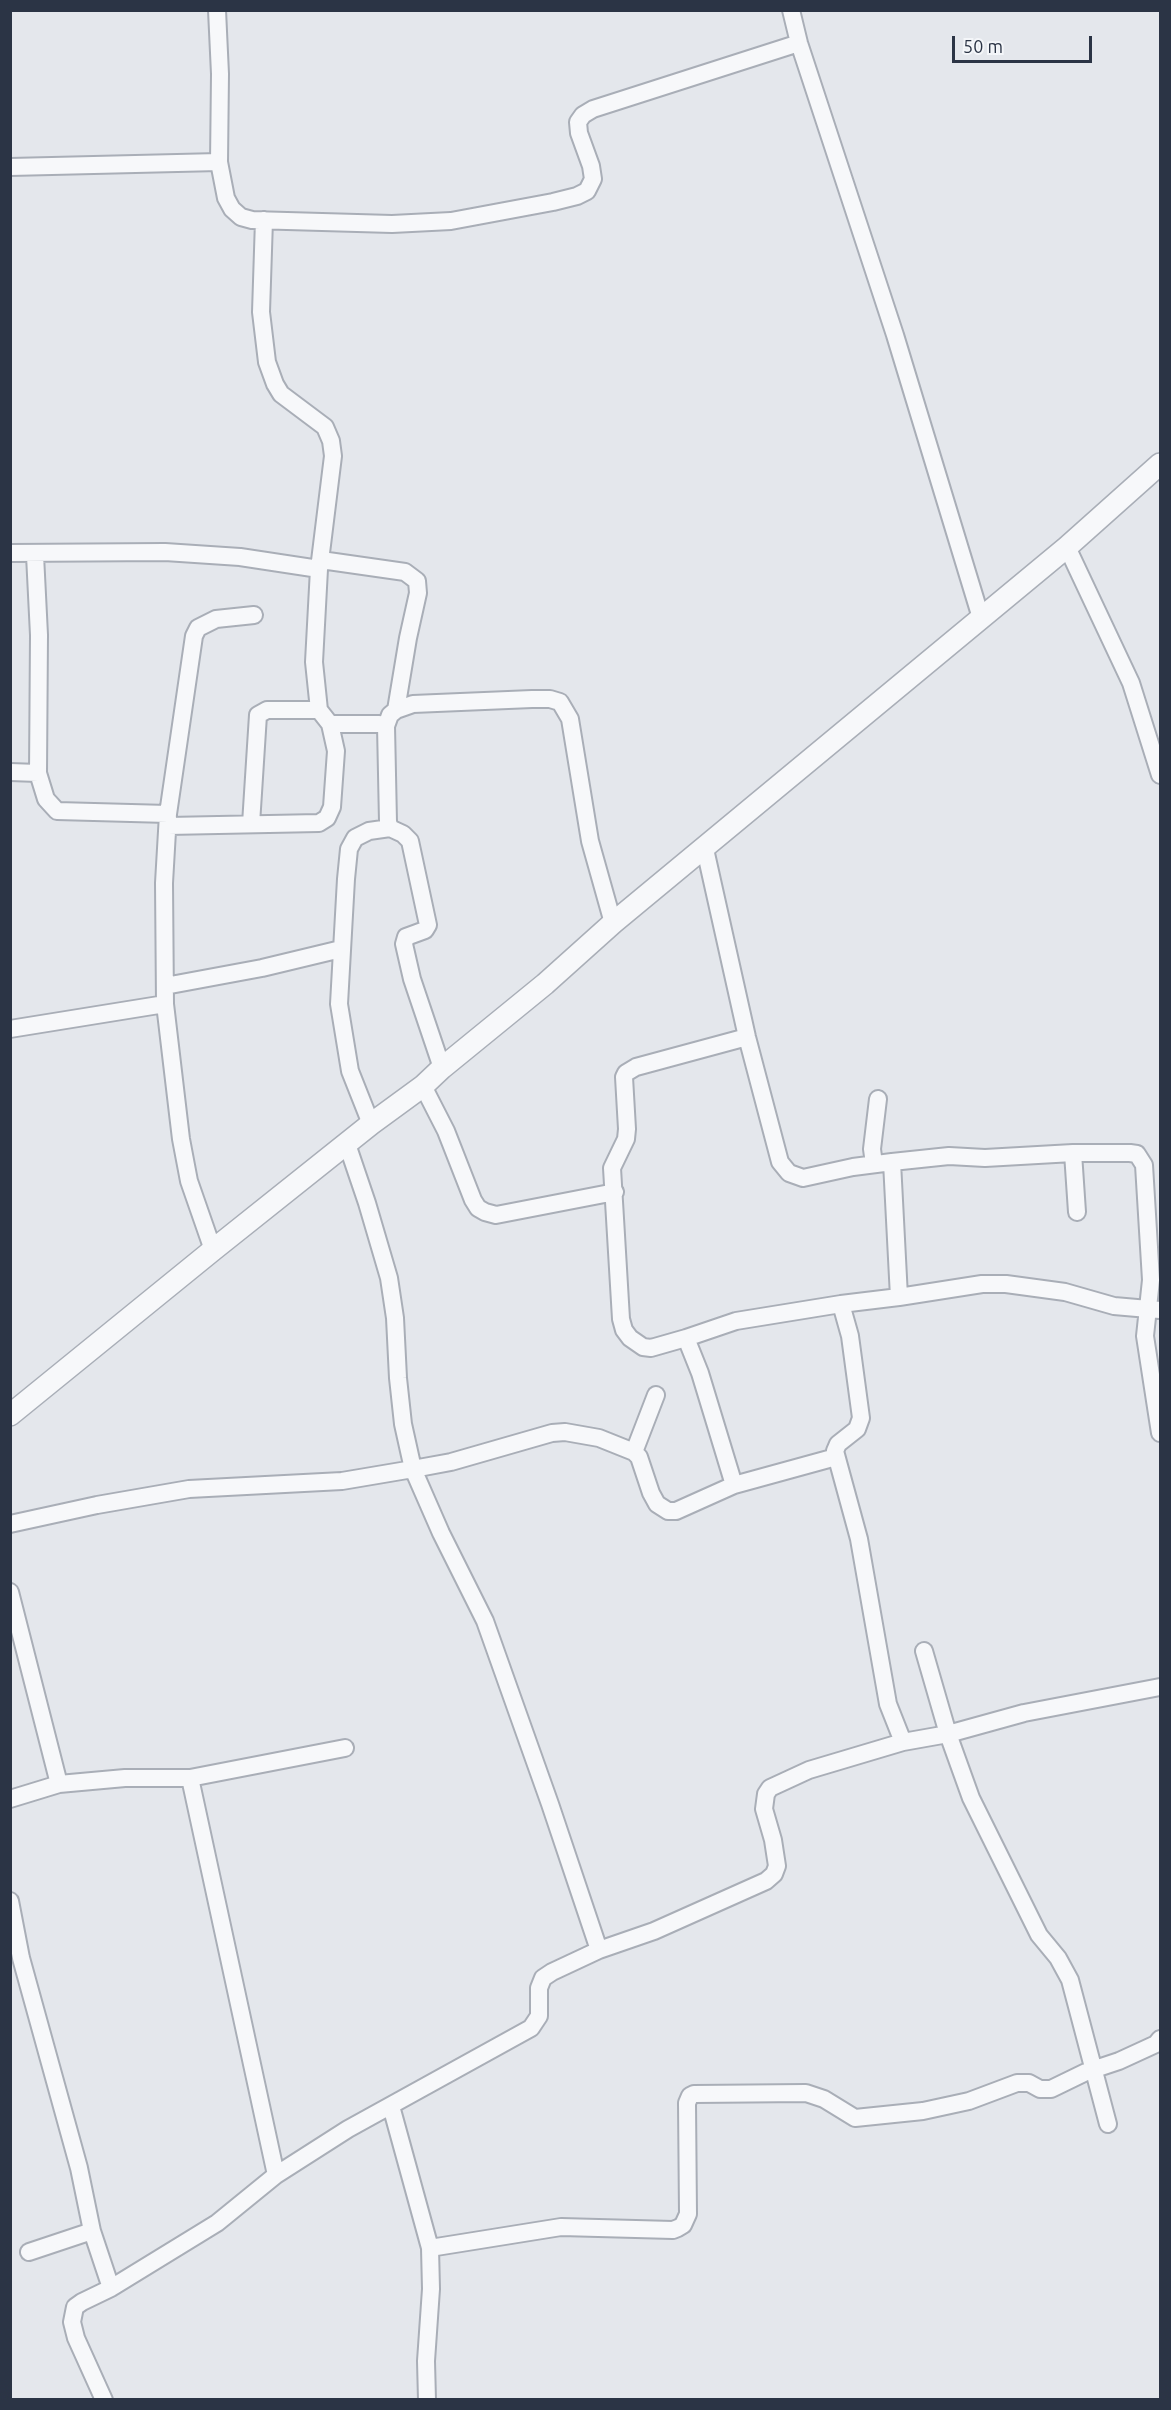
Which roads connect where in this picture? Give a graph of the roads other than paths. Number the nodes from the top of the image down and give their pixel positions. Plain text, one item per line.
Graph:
1 (217, 10) edge
2 (791, 10) edge
3 (799, 43) junction
4 (219, 162) junction
5 (10, 167) edge
6 (264, 220) junction
7 (1161, 464) edge
8 (1067, 547) junction
9 (10, 553) edge
10 (35, 555) junction
11 (320, 565) junction
12 (254, 615) dead end
13 (981, 618) junction
14 (319, 710) junction
15 (396, 710) junction
16 (330, 724) junction
17 (386, 726) junction
18 (10, 772) edge
19 (38, 773) junction
20 (1161, 775) edge
21 (168, 820) junction
22 (251, 824) junction
23 (390, 828) junction
24 (705, 849) junction
25 (613, 923) junction
26 (341, 949) junction
27 (165, 986) junction
28 (165, 1004) junction
29 (10, 1029) edge
30 (747, 1037) junction
31 (442, 1068) junction
32 (423, 1086) junction
33 (878, 1099) dead end
34 (371, 1124) junction
35 (347, 1144) junction
36 (1073, 1153) junction
37 (892, 1162) junction
38 (874, 1164) junction
39 (615, 1192) junction
40 (1077, 1212) dead end
41 (213, 1250) junction
42 (899, 1297) junction
43 (842, 1304) junction
44 (1154, 1310) edge
45 (686, 1338) junction
46 (656, 1395) dead end
47 (10, 1415) edge
48 (1161, 1433) edge
49 (634, 1452) junction
50 (836, 1457) junction
51 (413, 1469) junction
52 (734, 1485) junction
53 (10, 1524) edge
54 (10, 1592) edge
55 (924, 1651) dead end
56 (1161, 1687) edge
57 (948, 1734) junction
58 (903, 1742) junction
59 (345, 1748) dead end
60 (190, 1778) junction
61 (59, 1784) junction
62 (10, 1800) edge
63 (10, 1901) edge
64 (599, 1950) junction
65 (1161, 2039) edge
66 (1092, 2070) junction
67 (391, 2106) junction
68 (1108, 2124) dead end
69 (276, 2175) junction
70 (92, 2231) junction
71 (430, 2248) junction
72 (29, 2252) dead end
73 (111, 2288) junction
74 (104, 2400) edge
75 (426, 2400) edge

1 - 4 street
2 - 3 street
3 - 6 street
3 - 13 street
4 - 5 street
4 - 6 street
6 - 11 street
7 - 8 street
8 - 13 street
8 - 20 street
9 - 10 street
10 - 11 street
10 - 19 street
11 - 14 street
11 - 15 street
12 - 21 street
13 - 24 street
14 - 16 street
14 - 22 street
15 - 17 street
15 - 25 street
16 - 17 street
16 - 22 street
17 - 23 street
18 - 19 street
19 - 21 street
21 - 22 street
21 - 27 street
23 - 26 street
23 - 31 street
24 - 25 street
24 - 30 street
25 - 31 street
26 - 27 street
26 - 34 street
27 - 28 street
28 - 29 street
28 - 41 street
30 - 38 street
30 - 39 street
31 - 32 street
32 - 34 street
32 - 39 street
33 - 38 street
34 - 35 street
35 - 41 street
35 - 51 street
36 - 37 street
36 - 40 street
36 - 44 street
37 - 38 street
37 - 42 street
39 - 45 street
41 - 47 street
42 - 43 street
42 - 44 street
43 - 45 street
43 - 50 street
44 - 48 street
45 - 52 street
46 - 49 street
49 - 51 street
49 - 52 street
50 - 52 street
50 - 58 street
51 - 53 street
51 - 64 street
54 - 61 street
55 - 57 street
56 - 57 street
57 - 58 street
57 - 66 street
58 - 64 street
59 - 60 street
60 - 61 street
60 - 69 street
61 - 62 street
63 - 70 street
64 - 67 street
65 - 66 street
66 - 68 street
66 - 71 street
67 - 69 street
67 - 71 street
69 - 73 street
70 - 72 street
70 - 73 street
71 - 75 street
73 - 74 street

